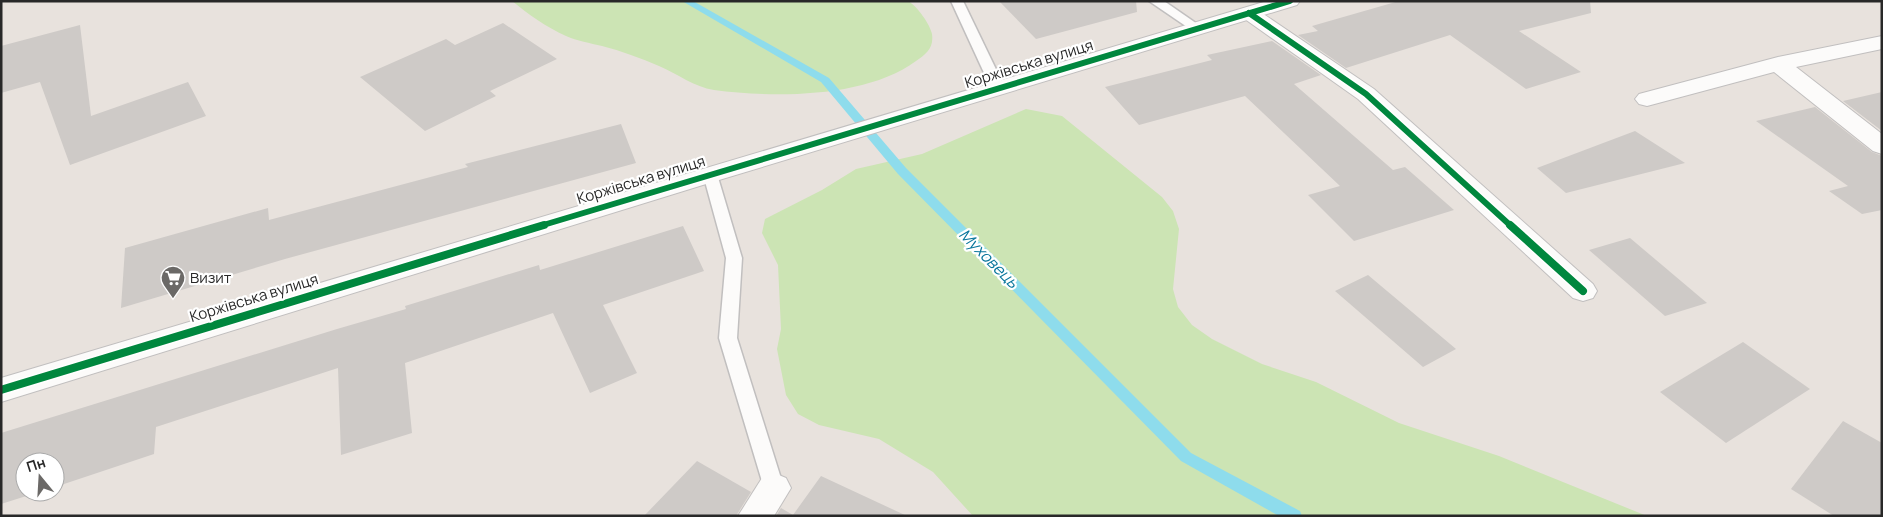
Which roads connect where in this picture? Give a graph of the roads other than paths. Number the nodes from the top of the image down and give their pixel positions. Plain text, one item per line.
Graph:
1 (956, 1) edge
2 (1155, 1) edge
3 (1290, 1) edge
4 (1249, 12) junction
5 (1197, 28) junction
6 (1882, 42) edge
7 (1778, 64) junction
8 (998, 88) junction
9 (1647, 99) dead end
10 (1882, 146) edge
11 (710, 174) junction
12 (1583, 291) dead end
13 (1, 390) edge
14 (774, 488) joint
15 (755, 516) edge

1 - 8 lane
2 - 5 lane
3 - 4 street, Коржівська вулиця
4 - 5 street, Коржівська вулиця
4 - 12 street
5 - 8 street, Коржівська вулиця
6 - 7 street
7 - 9 street
7 - 10 street
8 - 11 street, Коржівська вулиця
11 - 13 street, Коржівська вулиця
11 - 14 lane
14 - 15 street

